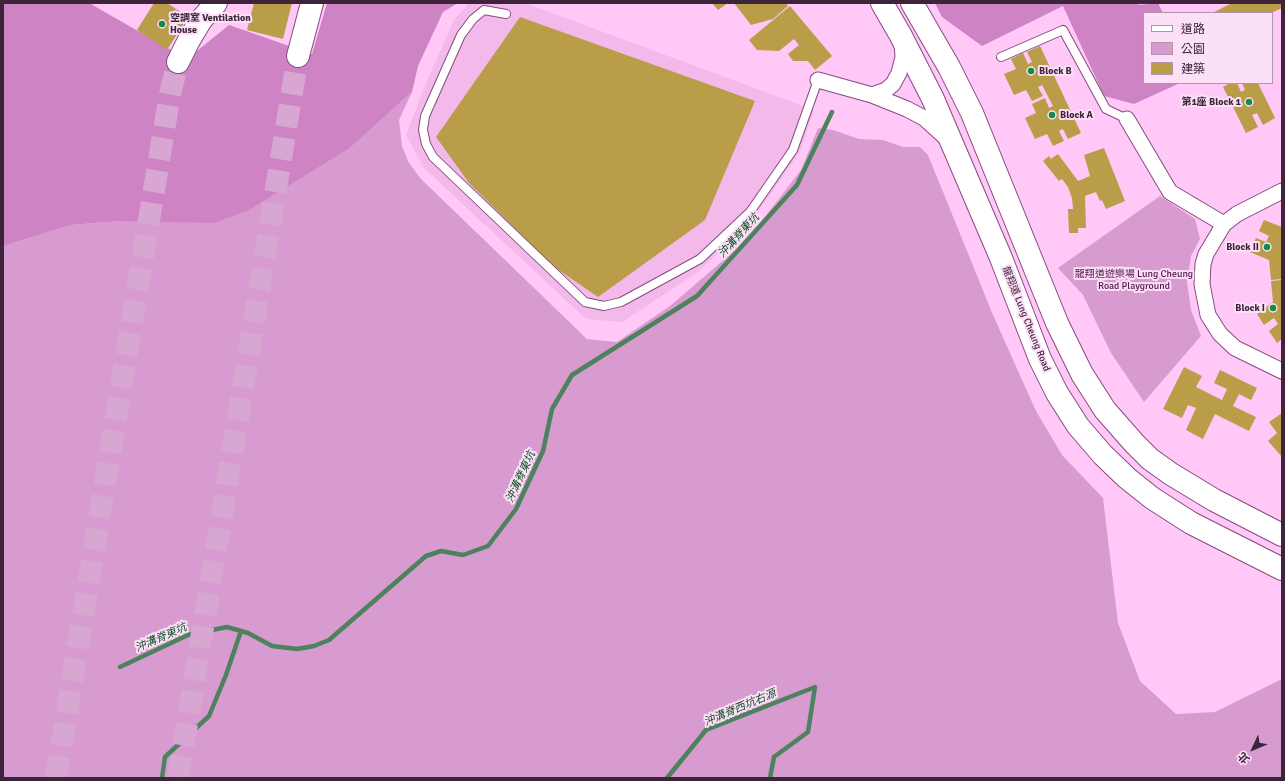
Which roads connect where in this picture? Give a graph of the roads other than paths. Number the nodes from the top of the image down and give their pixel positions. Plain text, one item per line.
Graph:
1 (216, 3) edge
2 (312, 3) edge
3 (882, 3) edge
4 (912, 3) edge
5 (506, 14) dead end
6 (902, 36) junction
7 (298, 56) tunnel mouth
8 (1001, 57) dead end
9 (178, 62) tunnel mouth
10 (818, 80) joint
11 (872, 96) junction
12 (1127, 119) joint
13 (957, 152) junction
14 (1282, 191) edge
15 (1224, 224) junction
16 (1282, 371) edge
17 (1282, 535) edge
18 (1282, 569) edge

1 - 9 highway
2 - 7 highway
3 - 6 highway, 龍翔道 Lung Cheung Road
4 - 17 highway
5 - 10 lane
6 - 11 street
6 - 13 highway, 龍翔道 Lung Cheung Road
8 - 12 lane
10 - 11 street
11 - 13 street
12 - 15 street
13 - 18 highway, 龍翔道 Lung Cheung Road
14 - 15 street
15 - 16 street

